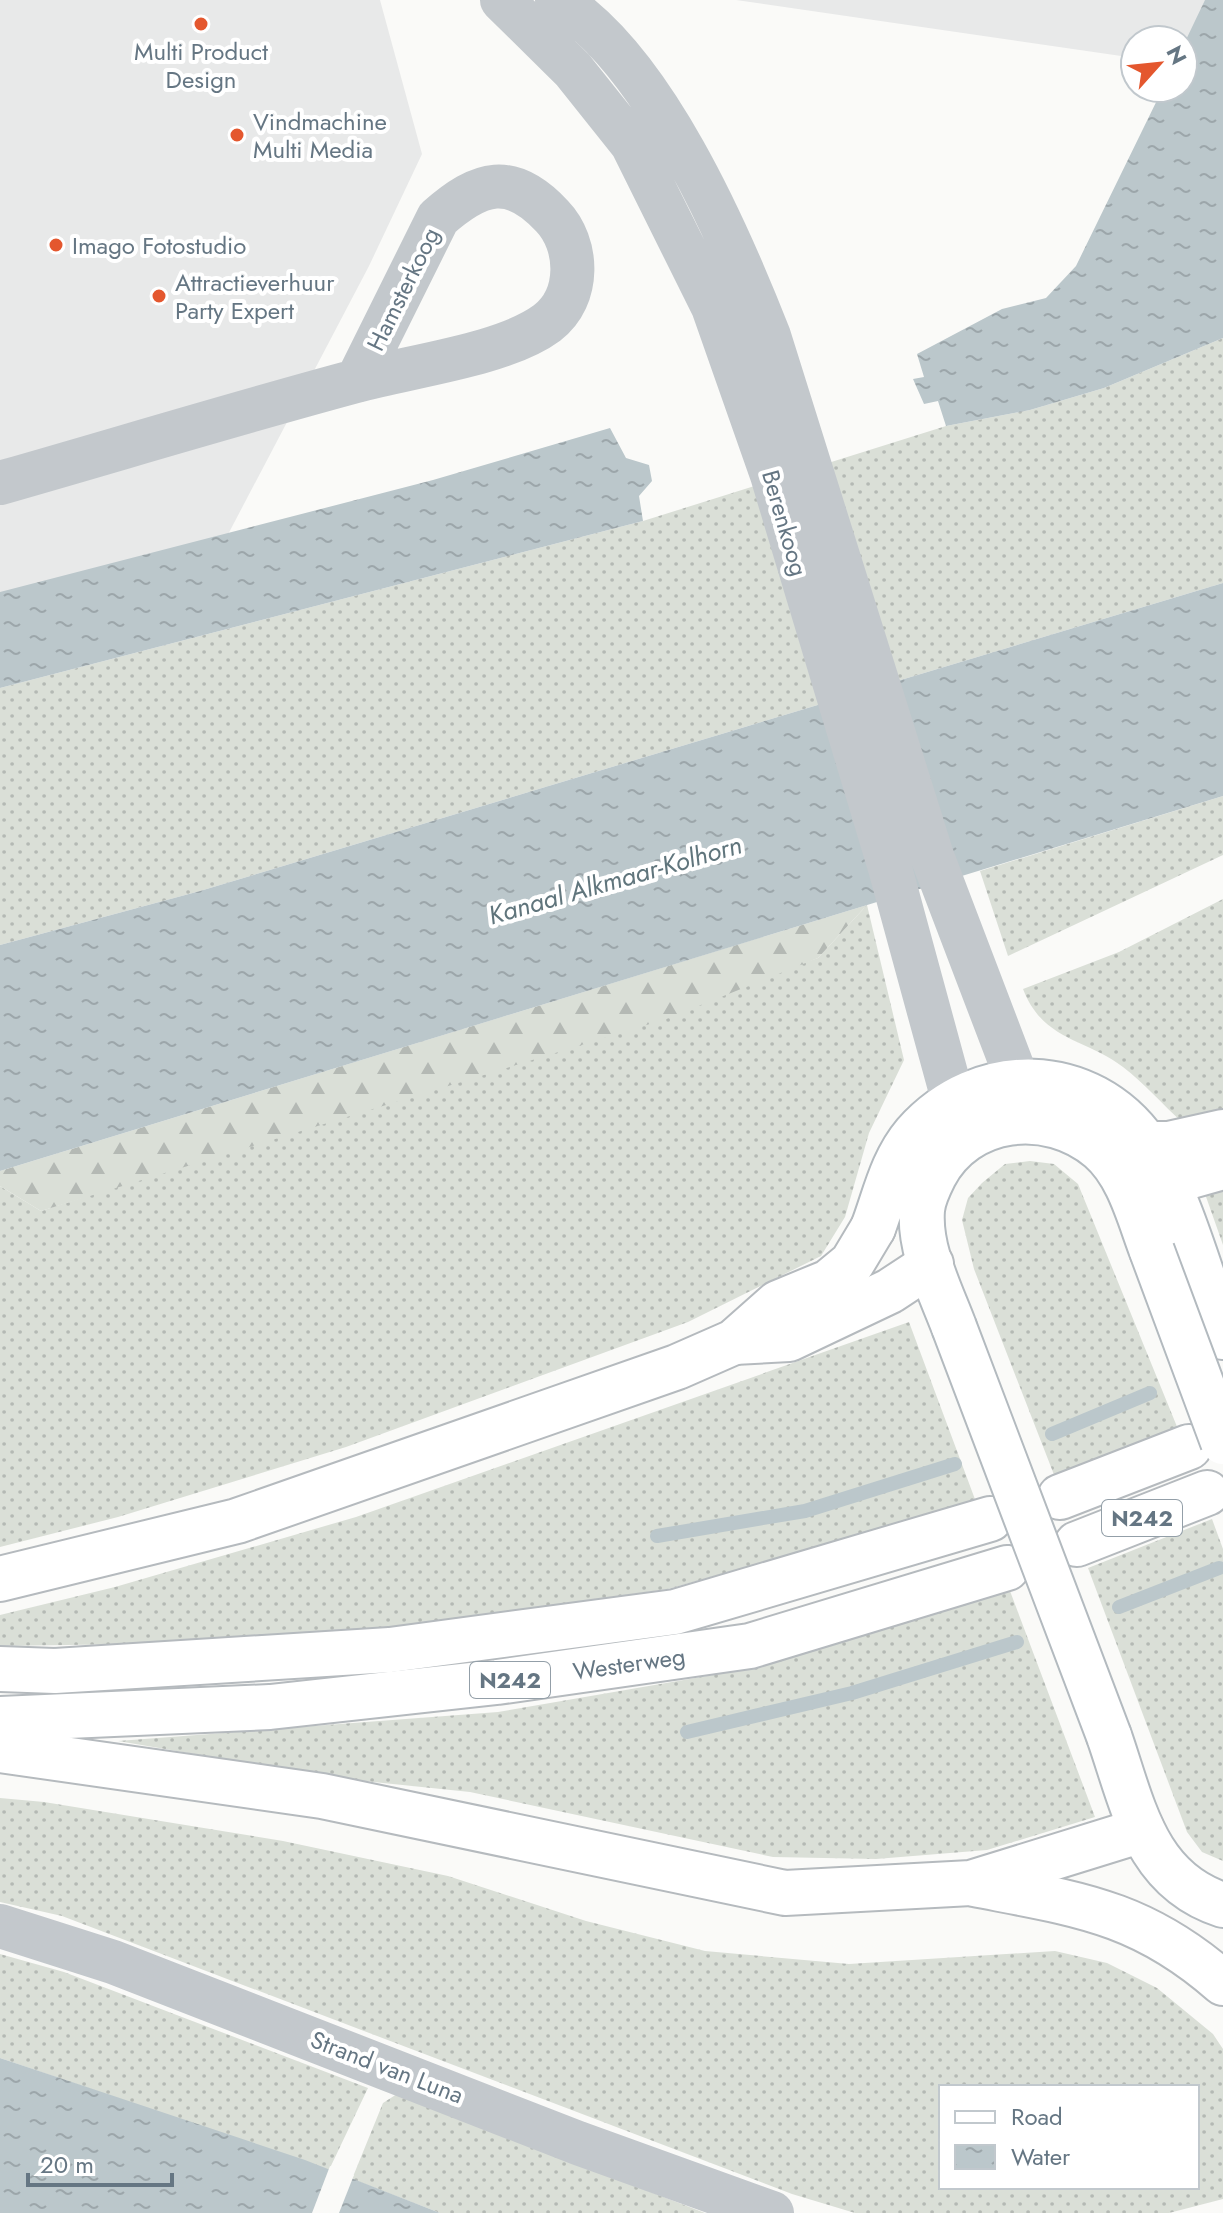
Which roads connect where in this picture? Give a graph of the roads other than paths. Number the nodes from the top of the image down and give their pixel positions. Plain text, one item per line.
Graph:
1 (502, 0) edge
2 (557, 0) edge
3 (357, 381) junction
4 (0, 483) edge
5 (819, 565) junction
6 (1017, 1079) junction
7 (957, 1122) junction
8 (1223, 1132) edge
9 (1134, 1160) junction
10 (1223, 1167) edge
11 (1166, 1183) junction
12 (1169, 1245) junction
13 (931, 1264) junction
14 (1223, 1337) edge
15 (734, 1342) junction
16 (1206, 1444) edge
17 (1207, 1493) dead end
18 (1060, 1497) dead end
19 (990, 1519) dead end
20 (1077, 1544) dead end
21 (1007, 1568) dead end
22 (0, 1579) edge
23 (0, 1669) edge
24 (0, 1719) edge
25 (0, 1750) edge
26 (1142, 1830) junction
27 (971, 1883) junction
28 (1223, 1905) edge
29 (0, 1926) edge
30 (1223, 1983) edge
31 (772, 2213) edge

1 - 5 street, Berenkoog
2 - 5 street, Berenkoog
3 - 3 street, Hamsterkoog
3 - 4 street, Hamsterkoog
5 - 6 street, Berenkoog
5 - 7 street, Berenkoog
6 - 7 main road
6 - 9 main road
7 - 9 main road
7 - 13 main road
7 - 15 main road
8 - 9 main road
9 - 11 main road
9 - 12 main road
10 - 11 main road
11 - 12 main road
12 - 14 main road
12 - 16 main road, bridge
13 - 15 main road
13 - 26 main road, bridge
15 - 22 main road
16 - 18 main road, N242
17 - 20 main road, N242
19 - 23 main road, Westerweg / N242
21 - 24 main road, Westerweg / N242
25 - 27 main road
26 - 27 main road
26 - 28 main road
27 - 30 main road
29 - 31 street, Strand van Luna

